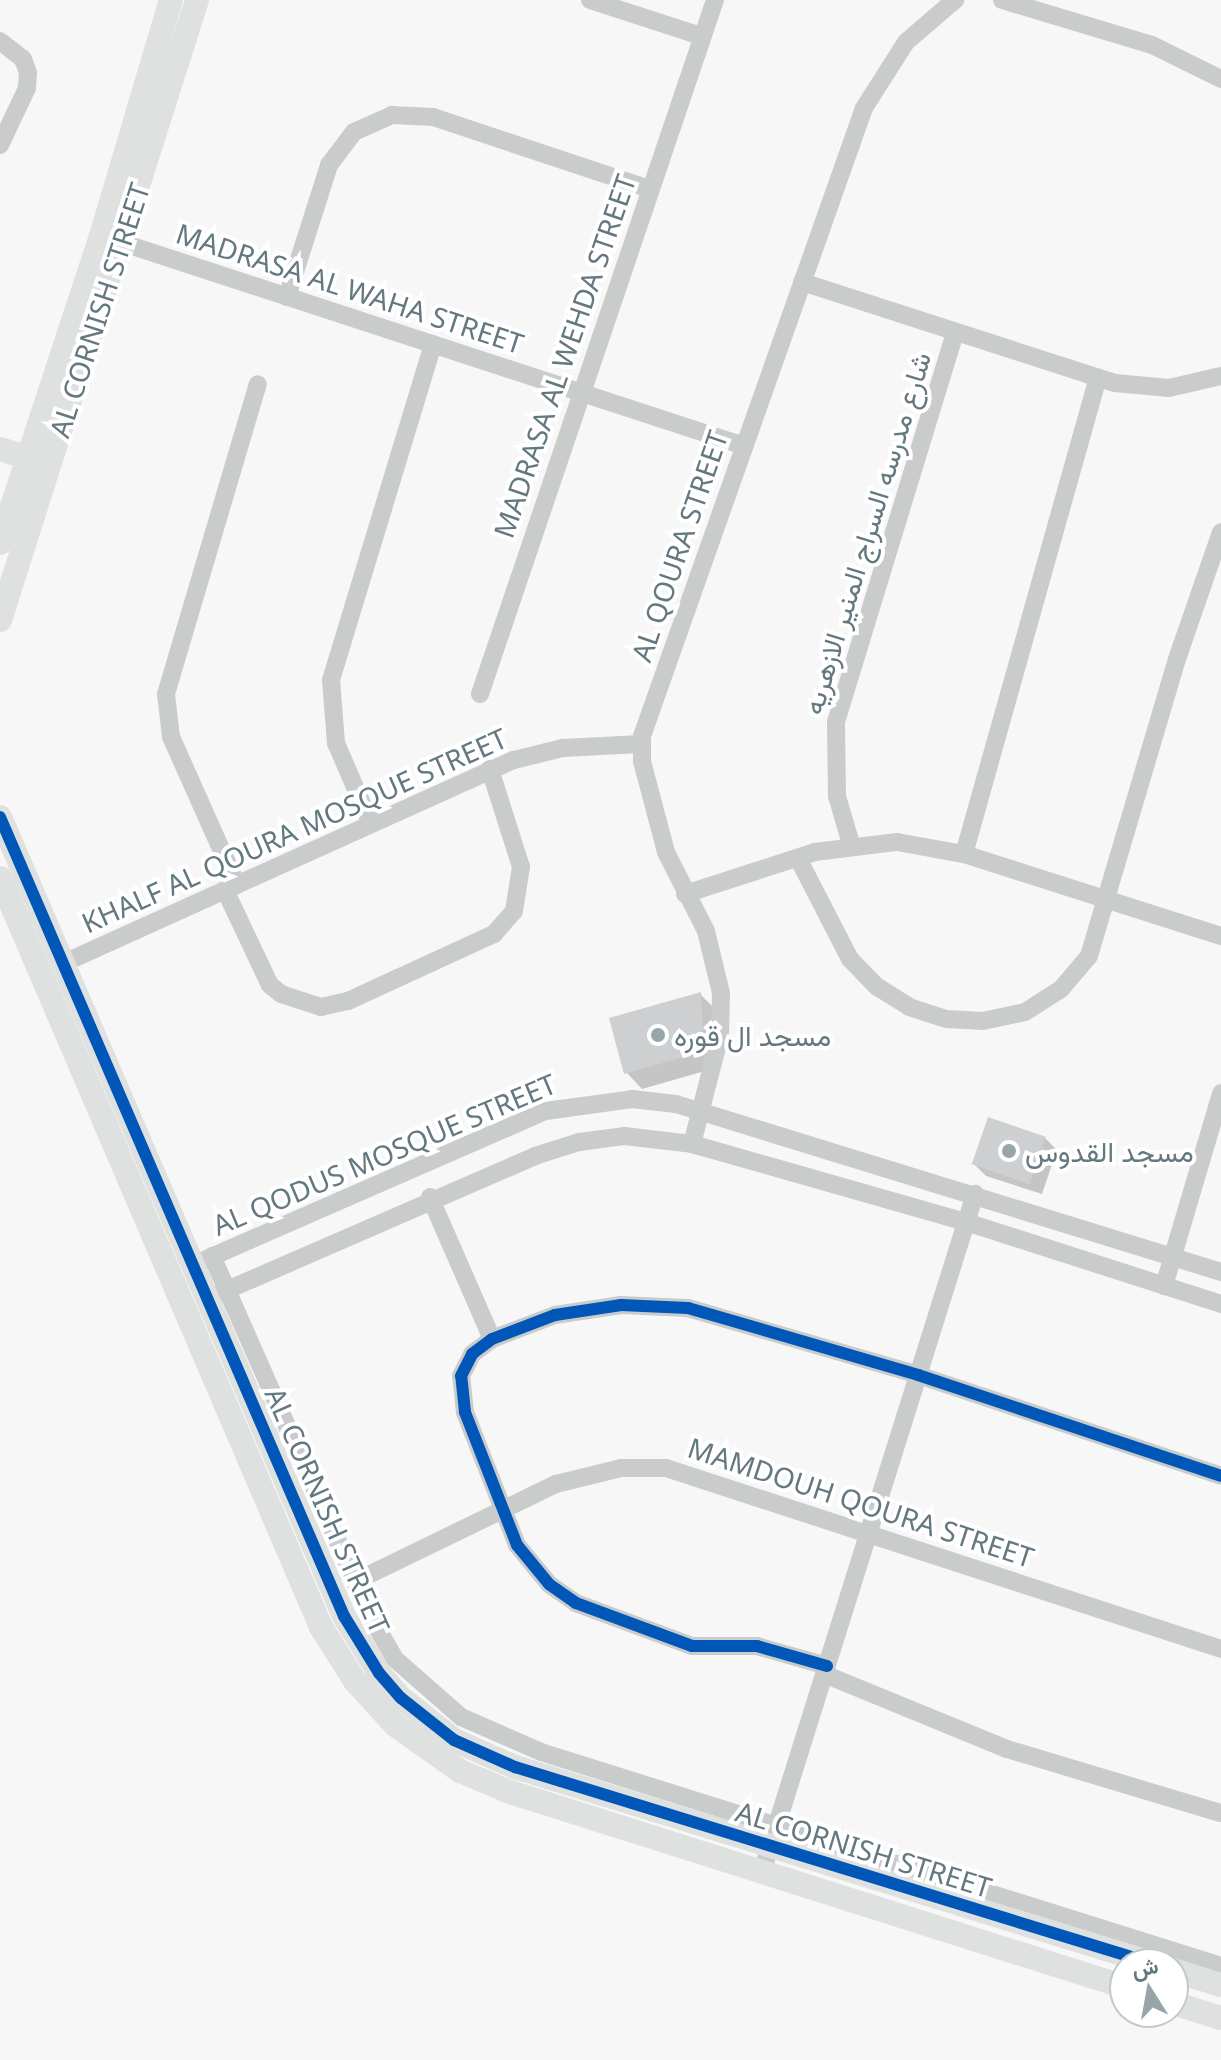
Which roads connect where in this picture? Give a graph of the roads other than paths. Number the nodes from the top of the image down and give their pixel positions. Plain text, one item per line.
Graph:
1 (171, 0) edge
2 (197, 0) edge
3 (590, 0) edge
4 (715, 0) edge
5 (955, 0) edge
6 (1002, 0) edge
7 (701, 36) junction
8 (0, 41) edge
9 (1221, 79) edge
10 (0, 145) edge
11 (650, 189) junction
12 (120, 242) junction
13 (802, 282) junction
14 (287, 297) junction
15 (955, 332) junction
16 (433, 344) junction
17 (1221, 376) edge
18 (1098, 378) junction
19 (258, 384) dead end
20 (582, 393) junction
21 (744, 446) junction
22 (0, 449) edge
23 (38, 461) junction
24 (20, 485) edge
25 (1221, 532) edge
26 (0, 543) edge
27 (0, 620) edge
28 (480, 694) dead end
29 (641, 744) junction
30 (490, 769) junction
31 (0, 817) edge
32 (371, 824) junction
33 (851, 844) junction
34 (964, 854) junction
35 (798, 858) junction
36 (0, 878) edge
37 (231, 888) junction
38 (685, 894) junction
39 (1107, 900) junction
40 (1221, 936) edge
41 (66, 962) junction
42 (1221, 1093) edge
43 (702, 1112) junction
44 (692, 1144) junction
45 (975, 1194) junction
46 (430, 1197) junction
47 (966, 1222) junction
48 (1173, 1256) junction
49 (204, 1260) junction
50 (1221, 1272) edge
51 (171, 1274) junction
52 (1164, 1286) junction
53 (218, 1294) junction
54 (1221, 1304) edge
55 (186, 1308) junction
56 (492, 1339) junction
57 (918, 1375) junction
58 (1221, 1476) edge
59 (503, 1510) junction
60 (868, 1533) junction
61 (354, 1582) junction
62 (1221, 1649) edge
63 (826, 1670) junction
64 (1221, 1813) edge
65 (774, 1836) junction
66 (762, 1872) junction
67 (1109, 1949) edge
68 (1221, 1966) edge
69 (1189, 1975) edge
70 (1109, 1982) edge
71 (1221, 1985) edge
72 (1189, 2008) edge
73 (1221, 2018) edge

1 - 23 street, AL CORNISH STREET
2 - 12 street, AL CORNISH STREET
3 - 7 street
4 - 7 street, MADRASA AL WEHDA STREET
5 - 13 street, AL QOURA STREET
6 - 9 street
7 - 11 street, MADRASA AL WEHDA STREET
8 - 10 street
11 - 14 street
11 - 20 street, MADRASA AL WEHDA STREET
12 - 14 street, MADRASA AL WAHA STREET
12 - 23 street, AL CORNISH STREET
13 - 15 street
13 - 21 street, AL QOURA STREET
14 - 16 street, MADRASA AL WAHA STREET
15 - 18 street
15 - 33 street, شارع مدرسه السراج المنير الازهريه
16 - 20 street, MADRASA AL WAHA STREET
16 - 32 street
17 - 18 street
18 - 34 street
19 - 37 street
20 - 21 street, MADRASA AL WAHA STREET
20 - 28 street, MADRASA AL WEHDA STREET
21 - 29 street, AL QOURA STREET
22 - 23 street
23 - 24 street, AL CORNISH STREET
24 - 26 street, AL CORNISH STREET
24 - 27 street, AL CORNISH STREET
25 - 39 street
29 - 30 street, KHALF AL QOURA MOSQUE STREET
29 - 38 street
30 - 32 street, KHALF AL QOURA MOSQUE STREET
30 - 37 street
31 - 41 street, AL CORNISH STREET
32 - 37 street, KHALF AL QOURA MOSQUE STREET
33 - 34 street
33 - 35 street
34 - 39 street
35 - 38 street
35 - 39 street
36 - 51 street, AL CORNISH STREET
37 - 41 street, KHALF AL QOURA MOSQUE STREET
38 - 43 street
39 - 40 street
41 - 49 street, AL CORNISH STREET
42 - 48 street
43 - 44 street
43 - 45 street, AL QODUS MOSQUE STREET
43 - 49 street, AL QODUS MOSQUE STREET
44 - 46 street, AL QODUS MOSQUE STREET
44 - 47 street, AL QODUS MOSQUE STREET
45 - 47 street
45 - 48 street, AL QODUS MOSQUE STREET
46 - 53 street, AL QODUS MOSQUE STREET
46 - 56 street
47 - 52 street, AL QODUS MOSQUE STREET
47 - 57 street
48 - 50 street, AL QODUS MOSQUE STREET
48 - 52 street
49 - 51 street, AL QODUS MOSQUE STREET
49 - 53 street, AL CORNISH STREET
51 - 55 street, AL CORNISH STREET
52 - 54 street, AL QODUS MOSQUE STREET
53 - 55 street, AL QODUS MOSQUE STREET
53 - 61 street
53 - 65 street, AL CORNISH STREET
55 - 66 street, AL CORNISH STREET
56 - 57 street
56 - 59 street
57 - 58 street
57 - 60 street
59 - 60 street, MAMDOUH QOURA STREET
59 - 61 street, MAMDOUH QOURA STREET
59 - 63 street
60 - 62 street, MAMDOUH QOURA STREET
60 - 63 street
61 - 65 street
63 - 64 street
63 - 65 street
65 - 66 street
65 - 67 street, AL CORNISH STREET
65 - 68 street
66 - 70 street, AL CORNISH STREET
69 - 71 street
72 - 73 street

